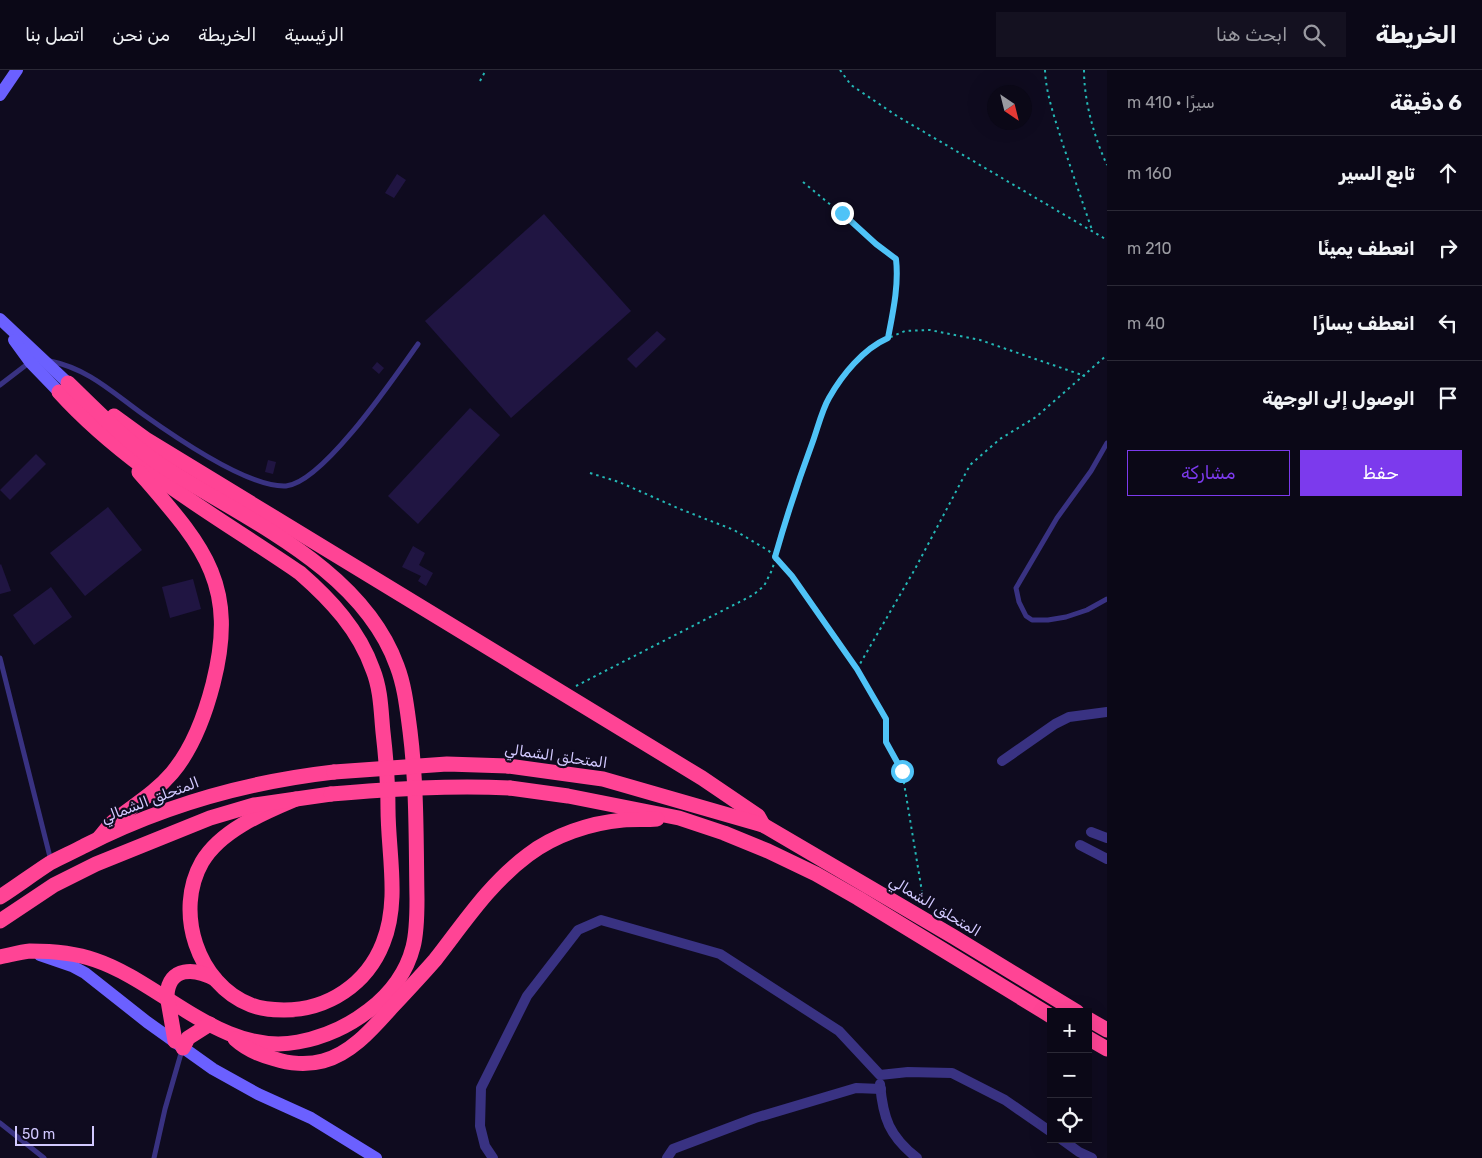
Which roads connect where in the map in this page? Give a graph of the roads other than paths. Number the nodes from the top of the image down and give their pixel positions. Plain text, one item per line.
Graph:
1 (17, 70) edge
2 (0, 95) edge
3 (0, 320) edge
4 (418, 344) dead end
5 (44, 360) junction
6 (30, 362) junction
7 (0, 385) edge
8 (64, 388) junction
9 (1107, 443) edge
10 (122, 452) junction
11 (1107, 599) edge
12 (0, 658) edge
13 (1107, 712) edge
14 (1002, 761) dead end
15 (296, 799) junction
16 (679, 818) junction
17 (763, 825) junction
18 (1091, 832) dead end
19 (99, 838) junction
20 (1107, 838) edge
21 (1080, 845) dead end
22 (1107, 859) edge
23 (51, 863) junction
24 (0, 897) edge
25 (0, 921) edge
26 (28, 951) junction
27 (0, 957) edge
28 (216, 980) junction
29 (168, 1000) junction
30 (1070, 1008) edge
31 (1047, 1014) edge
32 (1092, 1021) edge
33 (210, 1024) junction
34 (1107, 1030) edge
35 (228, 1032) junction
36 (1092, 1040) edge
37 (179, 1045) junction
38 (1107, 1049) edge
39 (880, 1075) junction
40 (881, 1089) junction
41 (0, 1123) edge
42 (1047, 1129) edge
43 (1067, 1143) edge
44 (44, 1158) edge
45 (154, 1158) edge
46 (376, 1158) edge
47 (492, 1158) edge
48 (668, 1158) edge
49 (917, 1158) edge
50 (1092, 1158) edge

1 - 2 main road
3 - 5 main road
3 - 6 main road
4 - 5 lane
5 - 8 main road
6 - 7 lane
6 - 8 main road
8 - 10 highway
8 - 17 highway
8 - 35 highway
9 - 11 lane
10 - 19 highway
10 - 28 highway
12 - 23 lane
13 - 14 street
15 - 16 highway, bridge
15 - 25 highway
15 - 28 highway
16 - 31 highway
16 - 35 highway
17 - 19 highway, المتحلق الشمالي, bridge
17 - 30 highway, المتحلق الشمالي
18 - 20 street
19 - 23 highway, المتحلق الشمالي
21 - 22 street
23 - 24 highway, المتحلق الشمالي
26 - 27 highway
26 - 29 highway
26 - 37 main road
28 - 29 highway
29 - 33 highway
29 - 37 highway
32 - 34 highway
33 - 35 highway
33 - 37 highway
36 - 38 highway
37 - 45 lane
37 - 46 main road
39 - 40 street
39 - 42 street
39 - 47 street
40 - 48 street
40 - 49 street
41 - 44 lane
43 - 50 street

